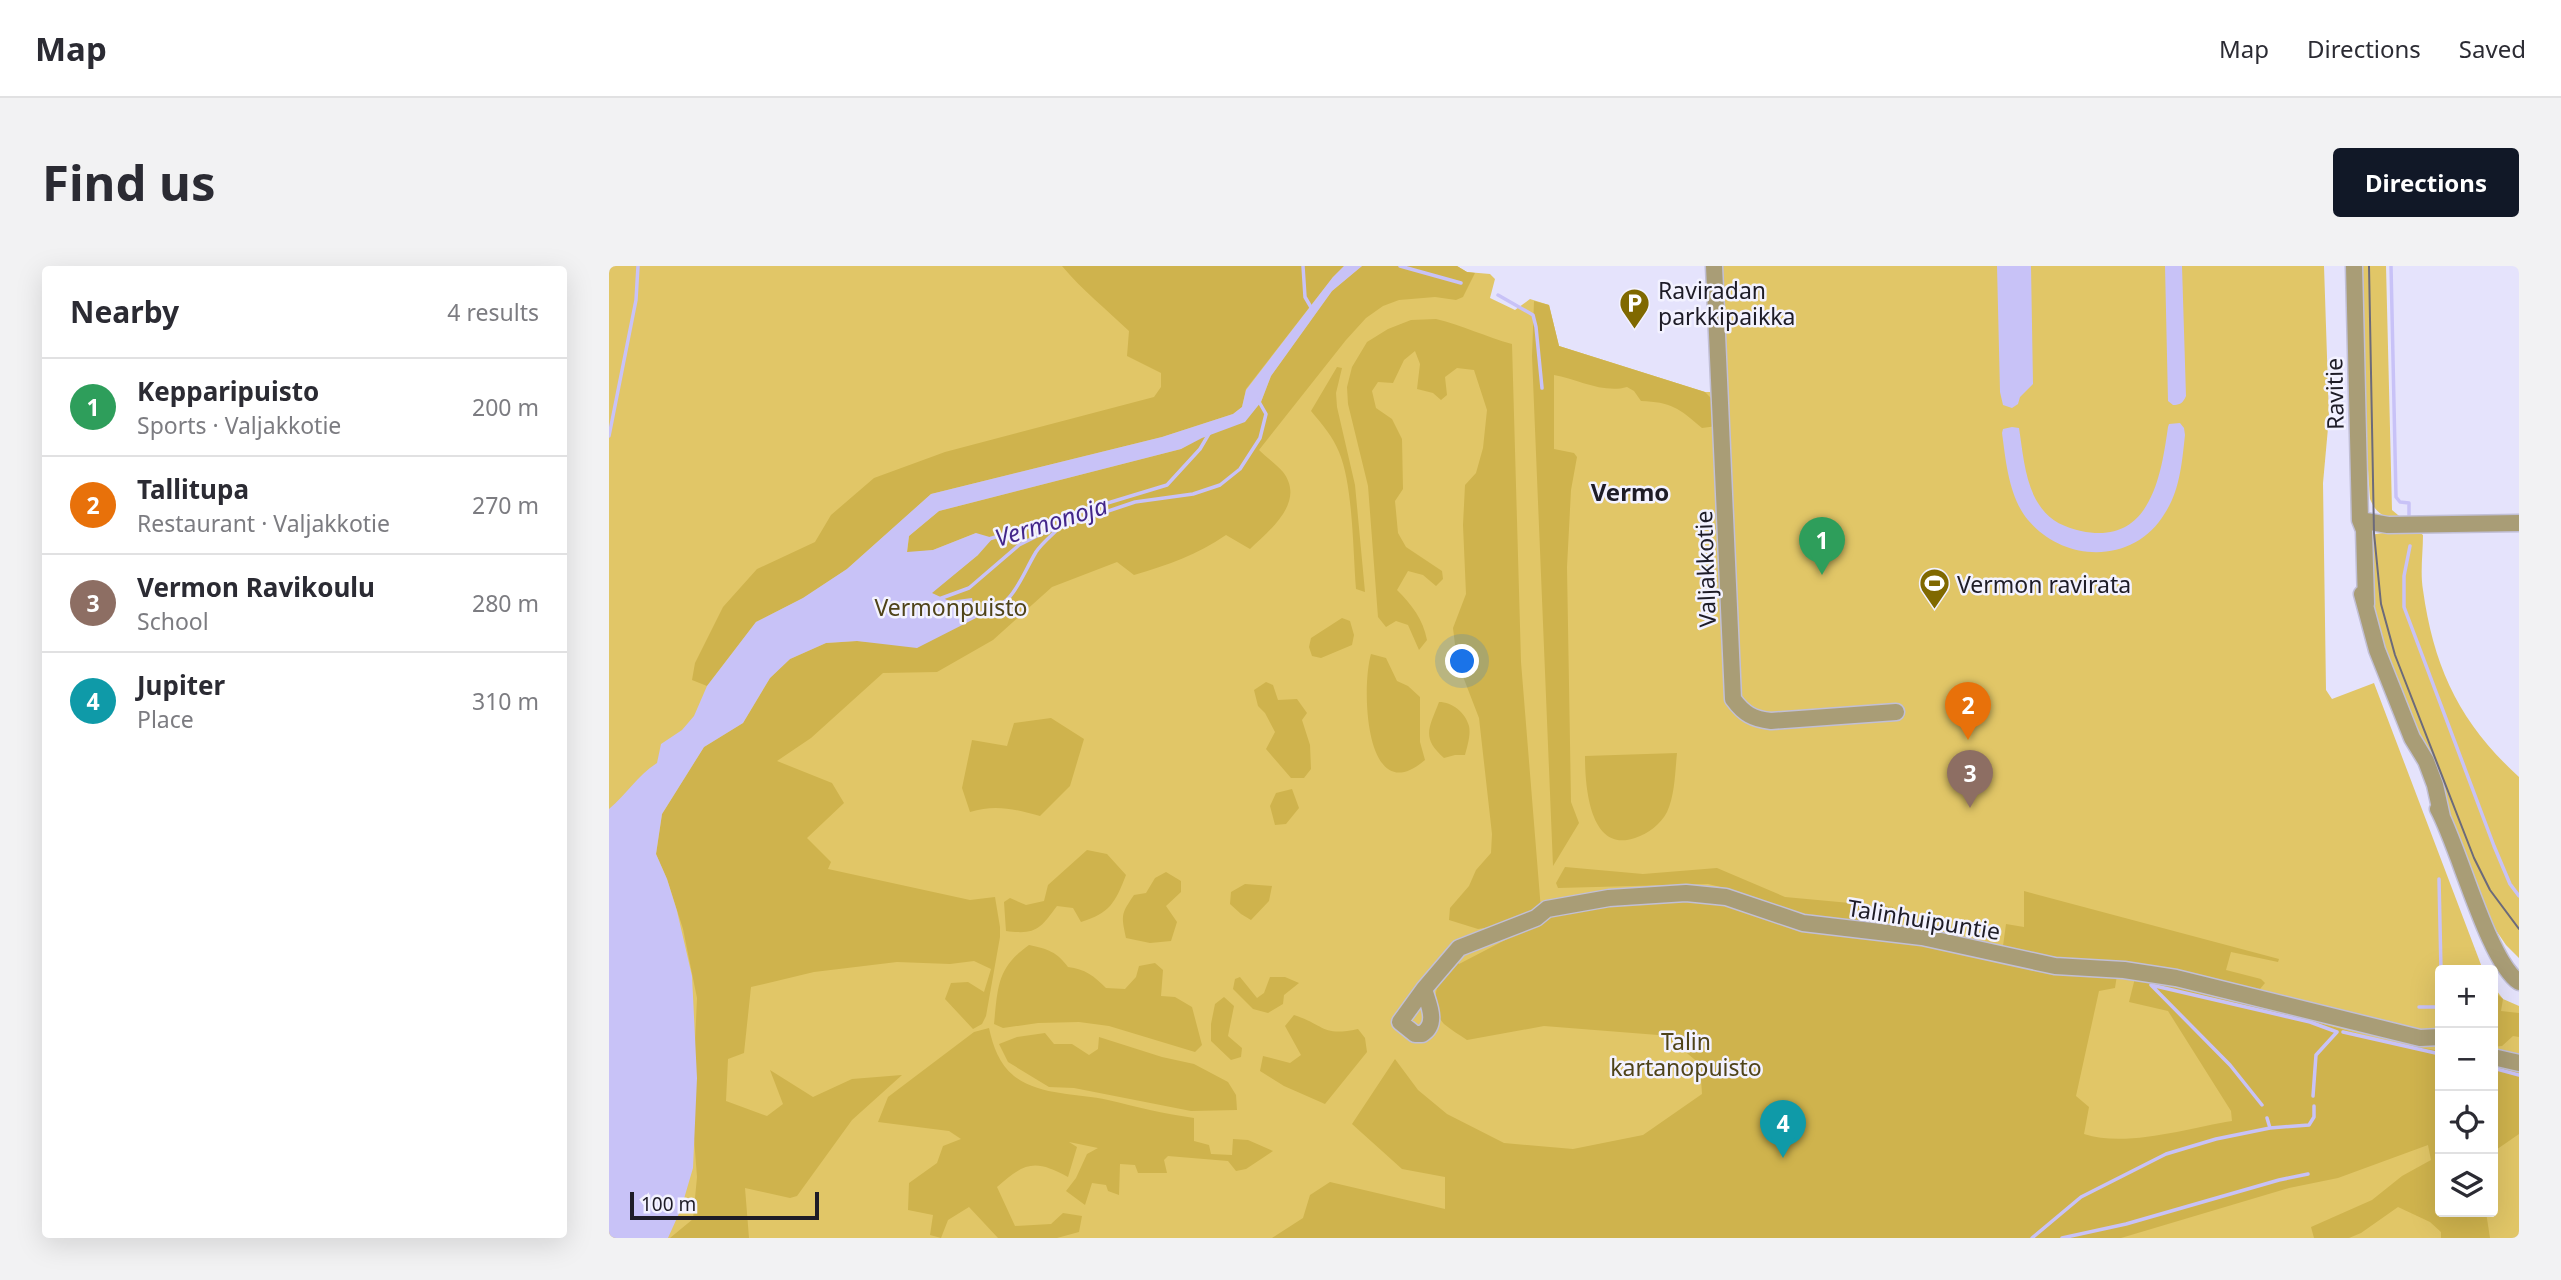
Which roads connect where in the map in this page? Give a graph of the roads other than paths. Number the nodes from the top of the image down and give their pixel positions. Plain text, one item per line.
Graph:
1 (1714, 266) edge
2 (2354, 266) edge
3 (2360, 520) junction
4 (2519, 523) edge
5 (1896, 712) dead end
6 (2503, 959) junction
7 (2519, 964) edge
8 (2498, 966) edge
9 (2519, 982) edge
10 (1424, 989) dead end
11 (2435, 1037) edge
12 (2498, 1058) edge
13 (2519, 1063) edge

1 - 5 street, Valjakkotie
2 - 3 street, Ravitie
3 - 4 street
3 - 6 street, Ravitie
6 - 7 street
6 - 8 street
6 - 9 street, Ravitie
10 - 11 street, Talinhuipuntie
12 - 13 street

